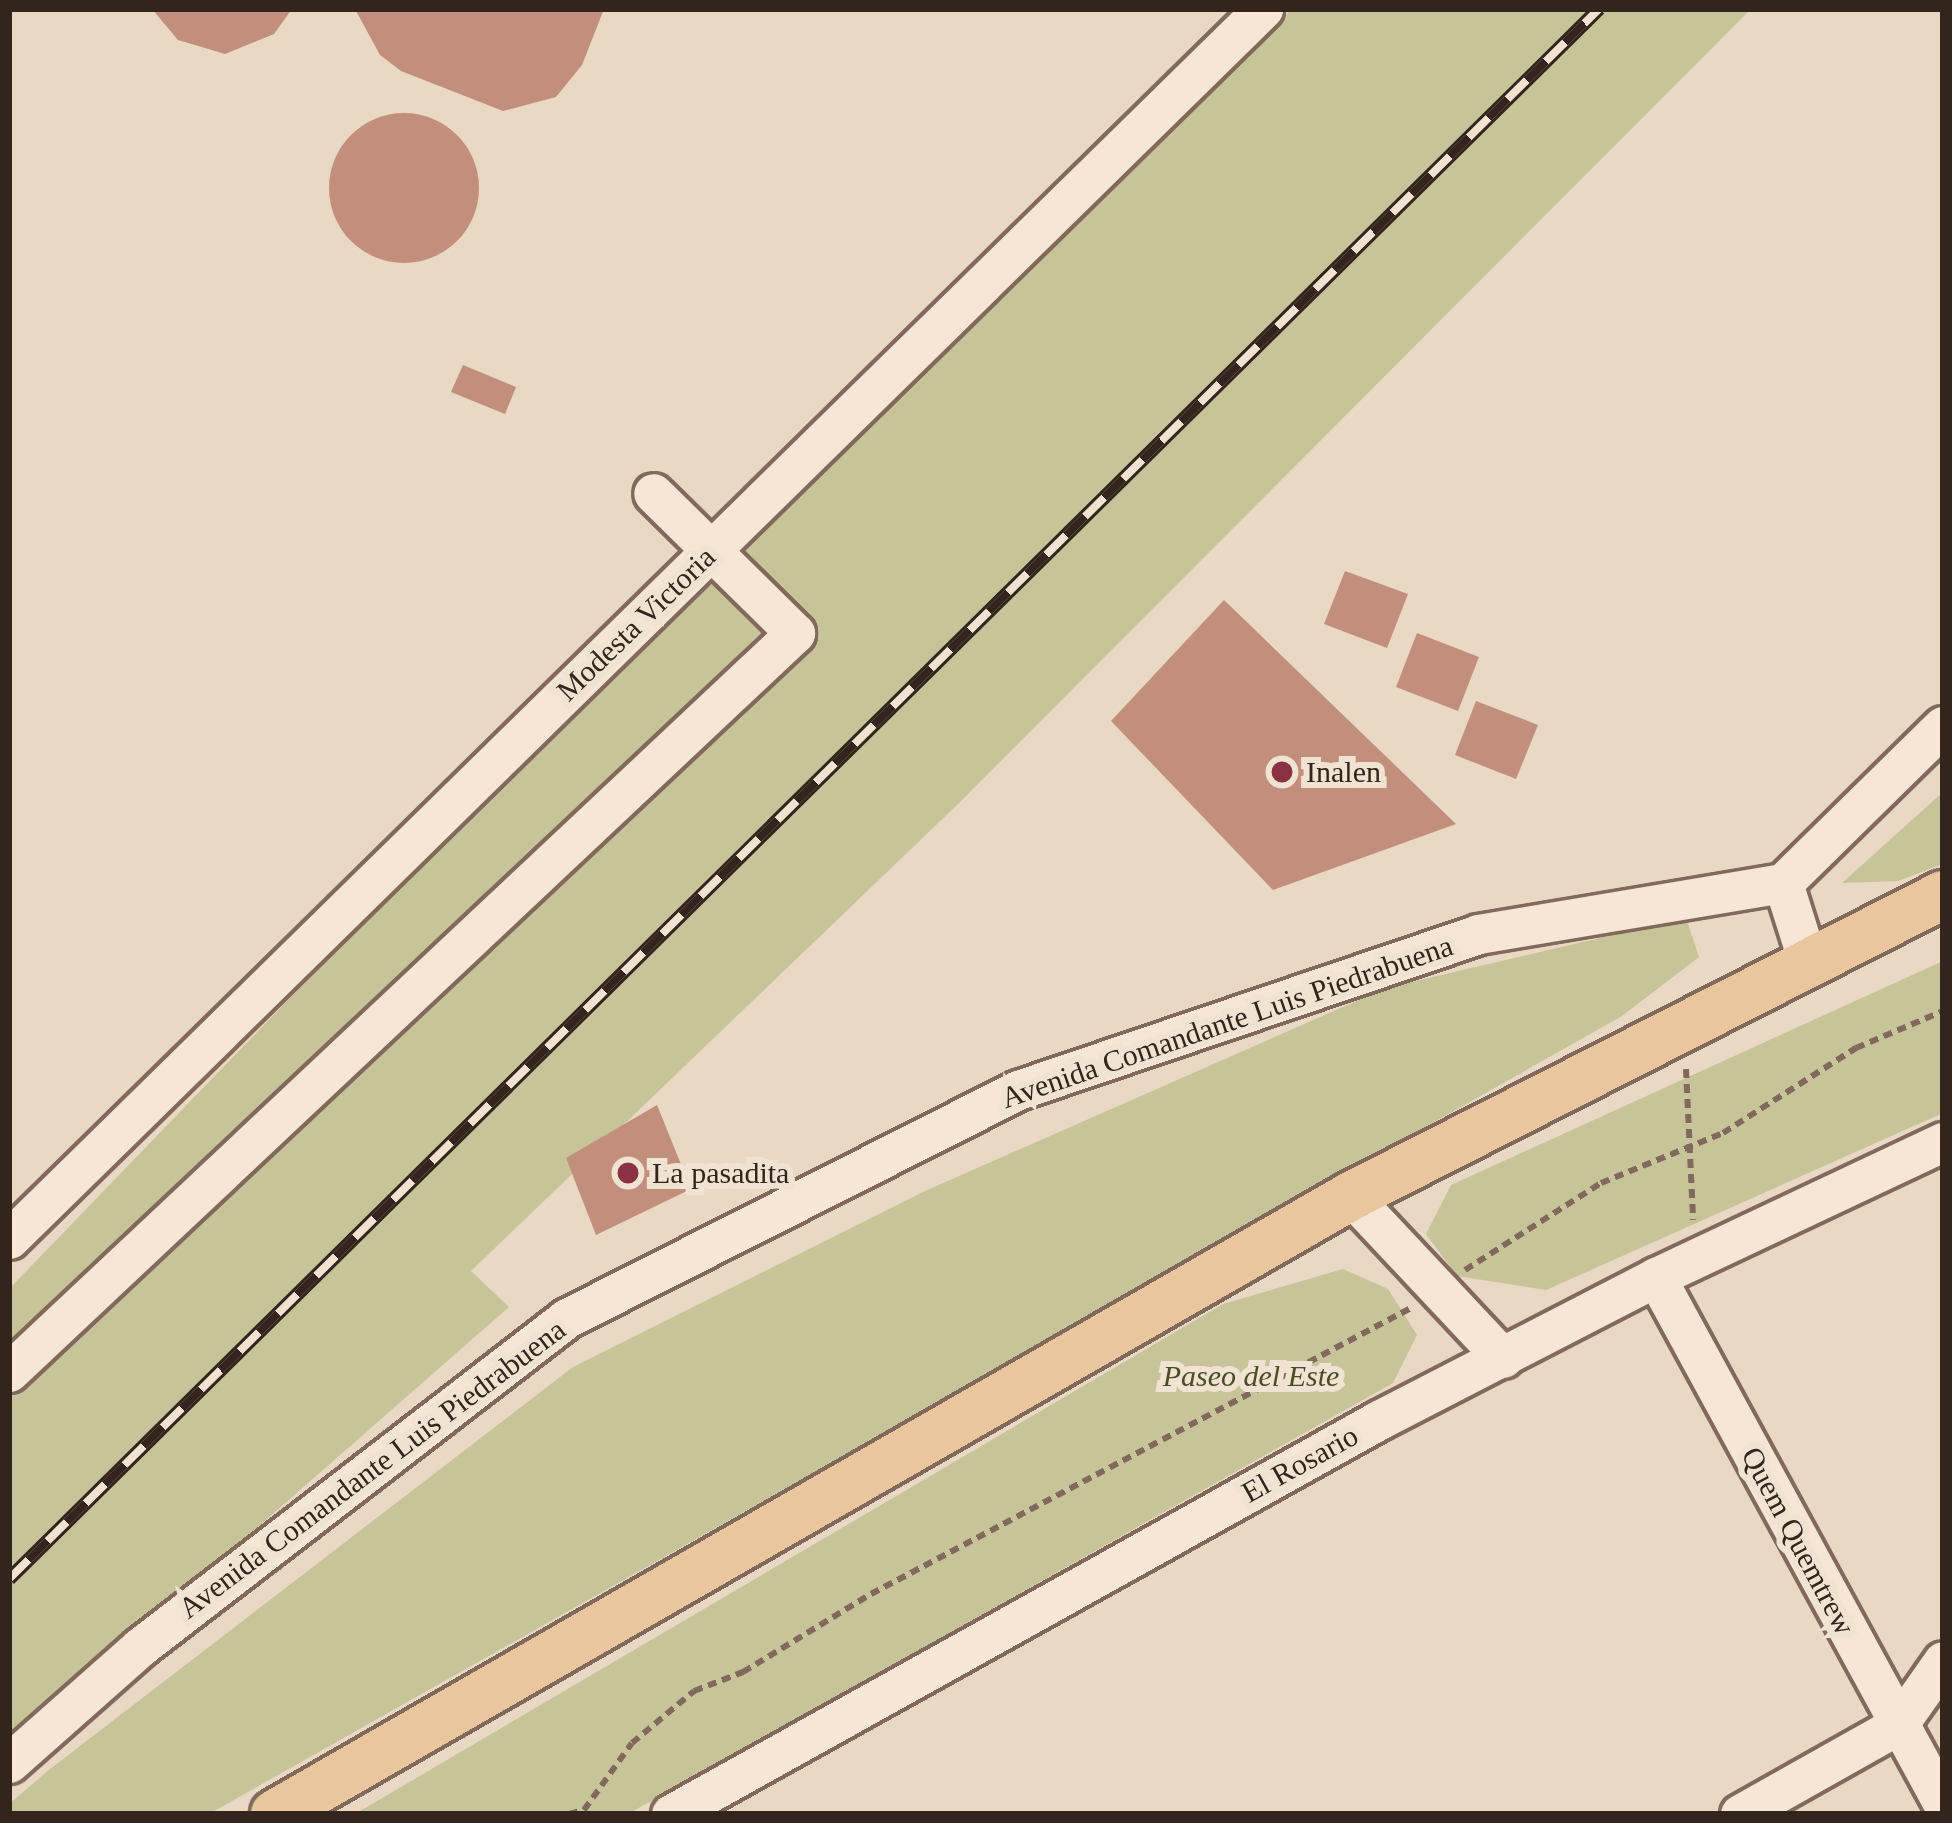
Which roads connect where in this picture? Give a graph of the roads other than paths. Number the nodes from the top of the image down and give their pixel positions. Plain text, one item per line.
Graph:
1 (1263, 9) edge
2 (653, 493) dead end
3 (711, 550) junction
4 (1943, 726) edge
5 (1943, 767) edge
6 (1885, 785) junction
7 (1783, 883) junction
8 (1943, 895) edge
9 (1807, 959) junction
10 (1943, 1142) edge
11 (1351, 1196) junction
12 (15, 1222) edge
13 (1656, 1277) junction
14 (1503, 1358) junction
15 (9, 1372) edge
16 (1943, 1661) edge
17 (1898, 1725) junction
18 (9, 1762) edge
19 (1943, 1804) edge
20 (275, 1814) edge
21 (671, 1814) edge
22 (1740, 1814) edge

1 - 3 street, Modesta Victoria
2 - 3 street
3 - 12 street, Modesta Victoria
3 - 15 street
4 - 6 street
5 - 6 street
6 - 7 street
7 - 9 street
7 - 18 street, Avenida Comandante Luis Piedrabuena
8 - 9 main road
9 - 11 main road
10 - 13 street, El Rosario
11 - 14 street
11 - 20 main road
13 - 14 street, El Rosario
13 - 17 street, Quem Quemtrew
14 - 21 street, El Rosario
16 - 17 street
17 - 19 street, Quem Quemtrew
17 - 22 street

